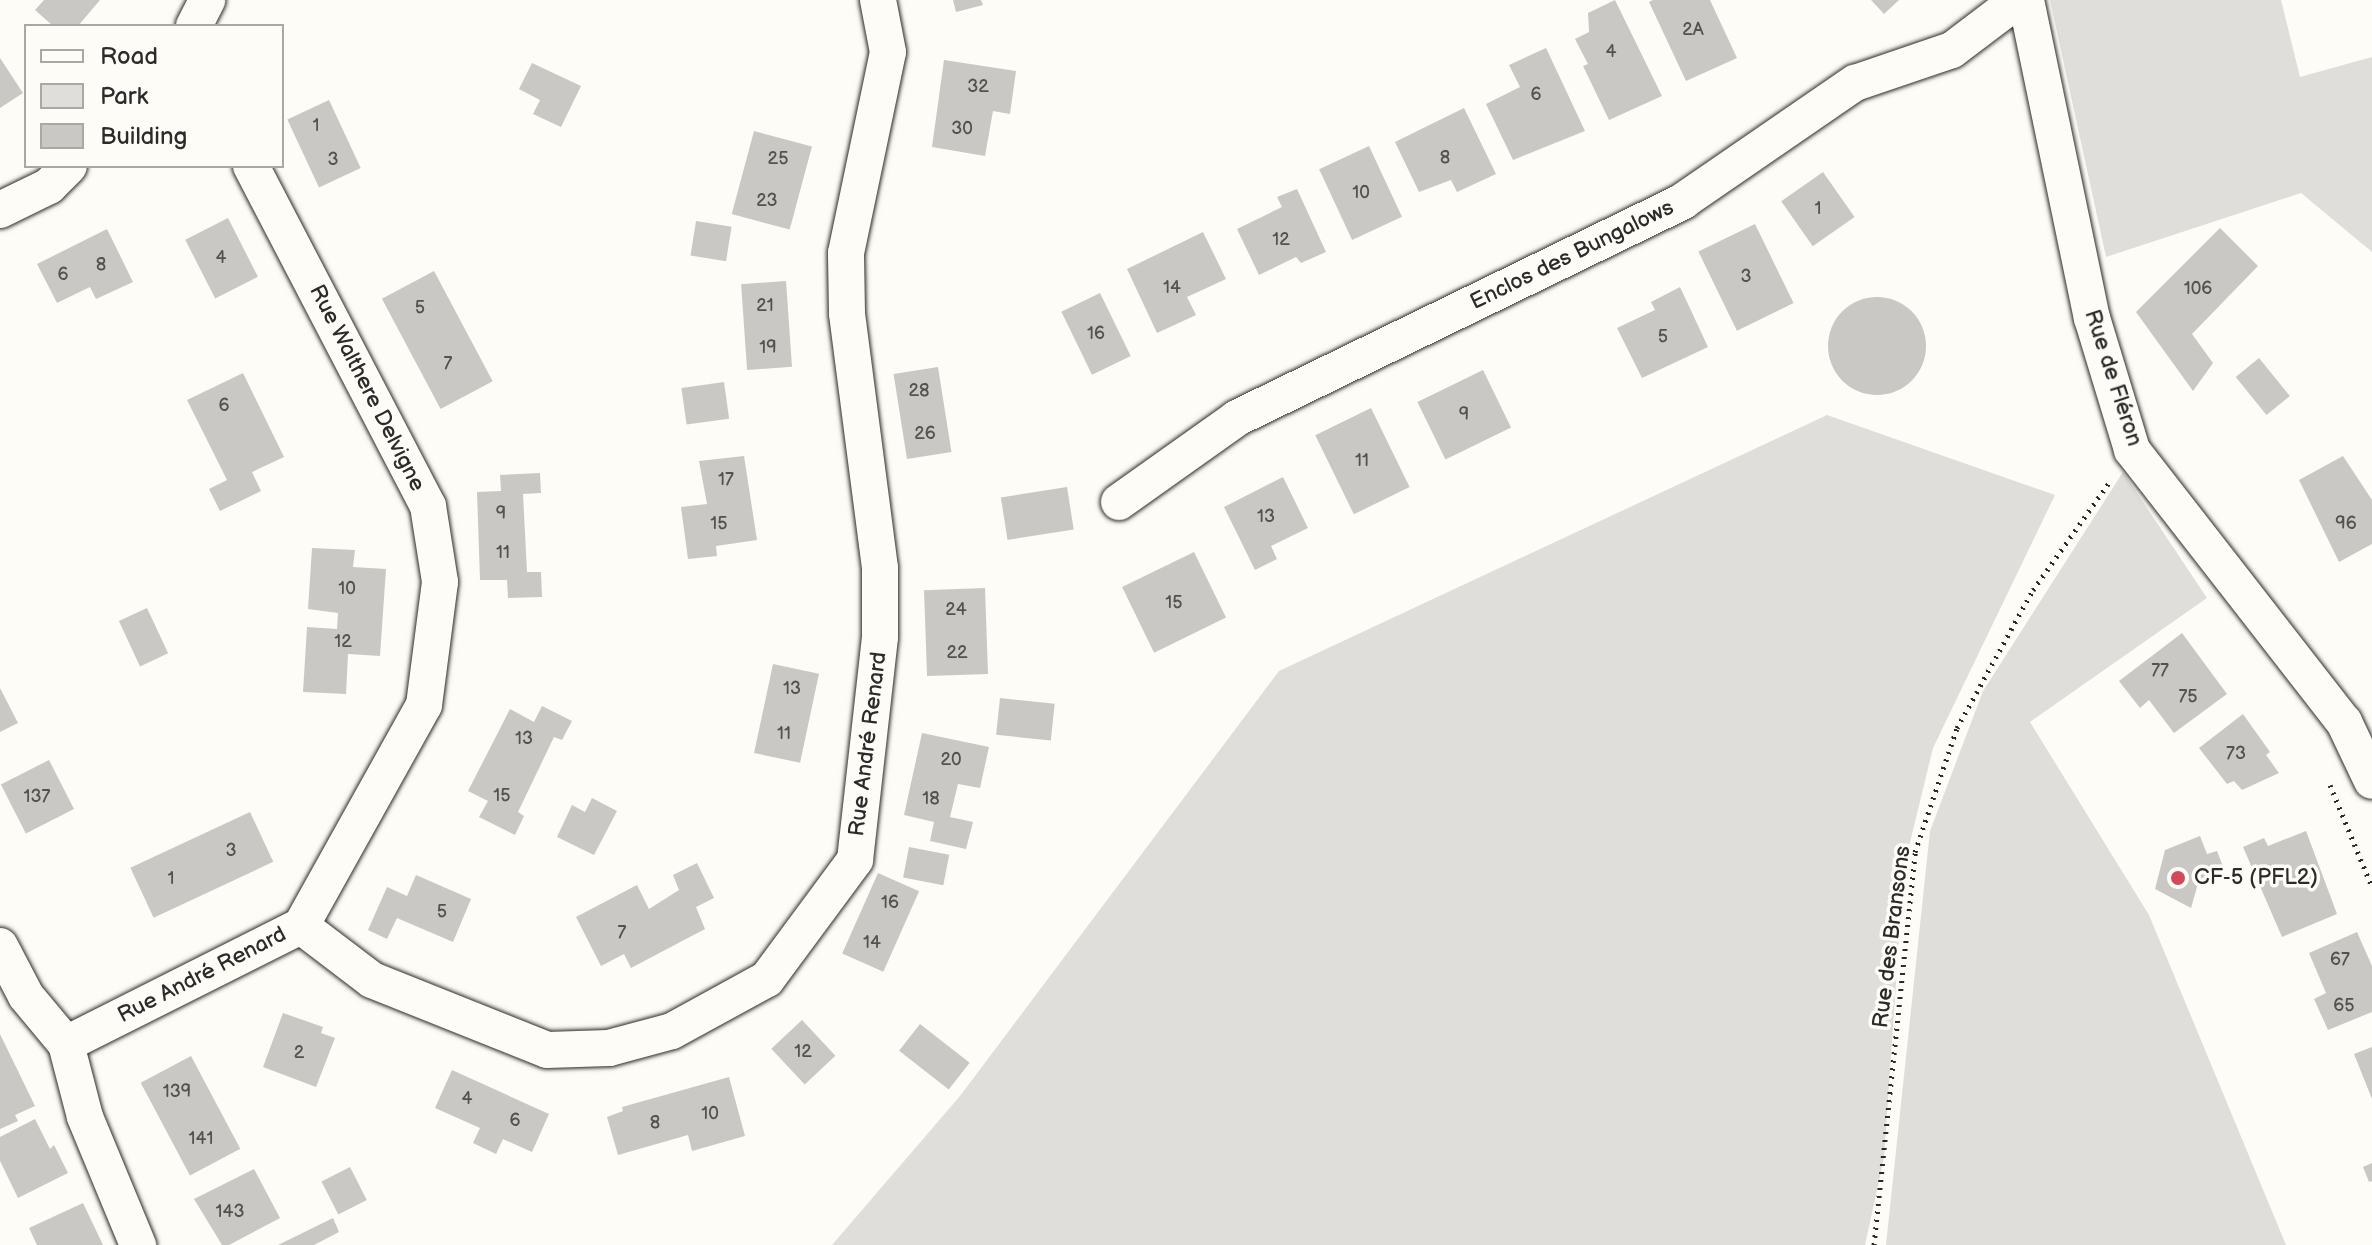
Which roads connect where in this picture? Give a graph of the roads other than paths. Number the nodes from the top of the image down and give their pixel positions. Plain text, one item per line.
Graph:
1 (207, 0) edge
2 (878, 0) edge
3 (2018, 0) edge
4 (2026, 0) edge
5 (195, 24) edge
6 (67, 168) edge
7 (252, 168) edge
8 (0, 210) edge
9 (1119, 502) dead end
10 (2372, 781) edge
11 (301, 926) junction
12 (0, 946) edge
13 (66, 1044) junction
14 (138, 1245) edge

1 - 5 street
2 - 11 street, Rue André Renard
3 - 9 street, Enclos des Bungalows
4 - 10 street, Rue de Fléron
6 - 8 street
7 - 11 street, Rue Walthere Delvigne
11 - 13 street, Rue André Renard
12 - 13 street
13 - 14 street

